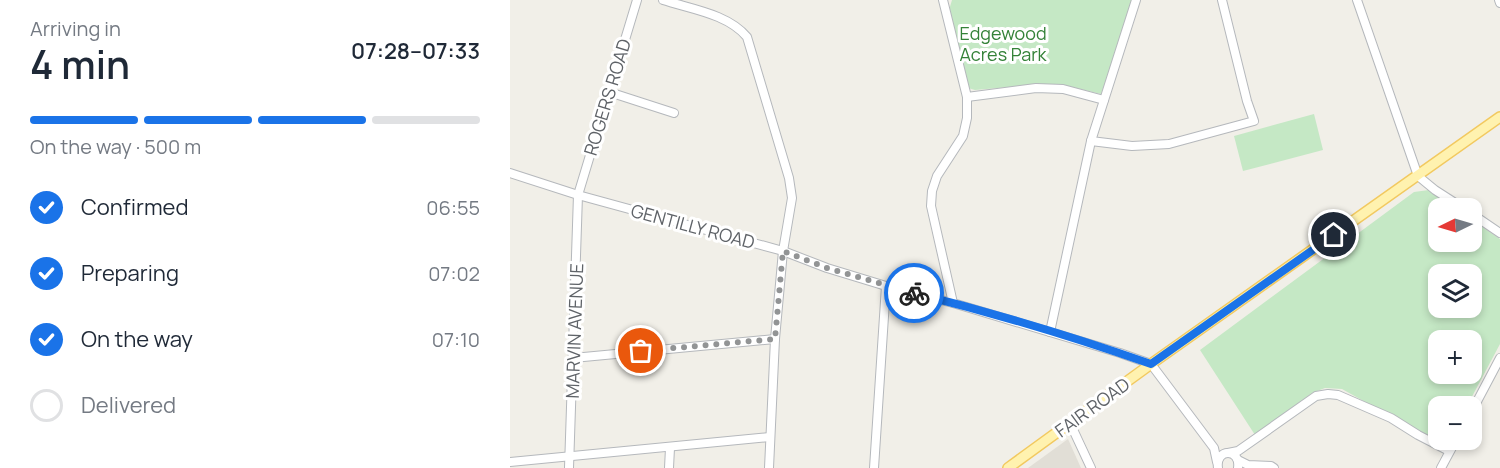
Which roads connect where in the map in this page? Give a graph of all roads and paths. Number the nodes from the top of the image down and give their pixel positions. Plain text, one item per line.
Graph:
1 (636, 0) edge
2 (663, 0) edge
3 (943, 0) edge
4 (1136, 0) edge
5 (1222, 0) edge
6 (1358, 0) edge
7 (609, 92) junction
8 (967, 97) junction
9 (1104, 100) junction
10 (674, 113) dead end
11 (1500, 117) edge
12 (1091, 141) junction
13 (510, 173) edge
14 (1418, 176) junction
15 (578, 195) junction
16 (1447, 198) edge
17 (1482, 221) edge
18 (1500, 233) edge
19 (783, 251) junction
20 (886, 286) junction
21 (953, 303) junction
22 (1050, 332) junction
23 (775, 339) junction
24 (573, 358) junction
25 (1500, 358) edge
26 (1151, 364) junction
27 (1480, 396) edge
28 (1070, 423) junction
29 (770, 437) junction
30 (670, 448) junction
31 (1214, 448) junction
32 (1449, 451) joint
33 (1226, 454) junction
34 (570, 456) junction
35 (1238, 459) edge
36 (510, 462) edge
37 (1218, 465) edge
38 (1245, 467) edge
39 (569, 468) edge
40 (669, 468) edge
41 (769, 468) edge
42 (874, 468) edge
43 (1008, 468) edge
44 (1091, 468) edge
45 (1274, 468) edge
46 (1441, 468) edge

1 - 7 street, ROGERS ROAD
2 - 19 street
3 - 8 street
4 - 9 street
5 - 12 street
6 - 14 street
7 - 10 street
7 - 15 street, ROGERS ROAD
8 - 9 street
8 - 21 street
9 - 12 street
11 - 14 main road, FAIR ROAD
12 - 22 street
13 - 15 street, GENTILLY ROAD
14 - 16 street
14 - 26 main road, FAIR ROAD
15 - 19 street, GENTILLY ROAD
15 - 24 street, MARVIN AVENUE
17 - 18 street
19 - 20 street, GENTILLY ROAD
19 - 23 street
20 - 21 street, GENTILLY ROAD
20 - 42 street
21 - 22 street, GENTILLY ROAD
22 - 26 street, GENTILLY ROAD
23 - 24 street
23 - 29 street
24 - 34 street, MARVIN AVENUE
25 - 27 street
26 - 28 main road, FAIR ROAD
26 - 31 street
28 - 43 main road, FAIR ROAD
28 - 44 street
29 - 30 street
29 - 41 street
30 - 34 street
30 - 40 street
31 - 33 street
31 - 37 street
32 - 35 street
32 - 46 street
33 - 35 street
33 - 37 street
34 - 36 street
34 - 39 street, MARVIN AVENUE
35 - 38 street
38 - 45 street

